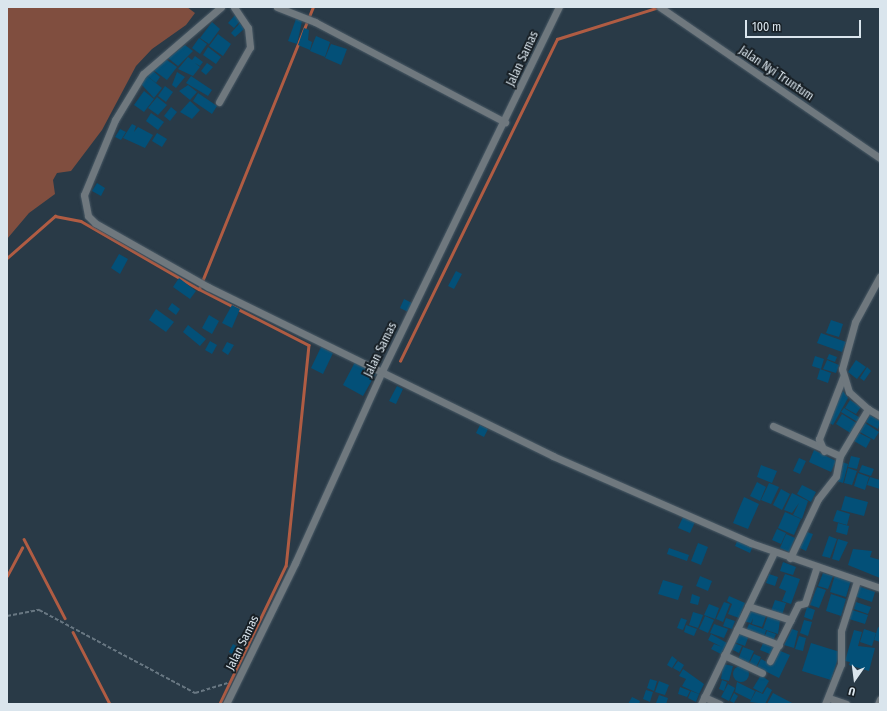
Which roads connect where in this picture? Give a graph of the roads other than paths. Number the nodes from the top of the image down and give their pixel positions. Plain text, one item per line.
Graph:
1 (221, 7) edge
2 (234, 7) edge
3 (277, 7) edge
4 (559, 7) edge
5 (660, 7) edge
6 (219, 102) dead end
7 (505, 122) junction
8 (880, 158) edge
9 (880, 276) edge
10 (382, 371) junction
11 (843, 377) junction
12 (868, 409) junction
13 (880, 416) edge
14 (773, 426) dead end
15 (824, 451) junction
16 (840, 456) junction
17 (774, 552) junction
18 (790, 558) junction
19 (817, 567) junction
20 (858, 581) junction
21 (880, 588) edge
22 (748, 606) junction
23 (791, 620) junction
24 (737, 629) junction
25 (778, 645) junction
26 (724, 655) junction
27 (770, 661) dead end
28 (762, 673) dead end
29 (880, 699) edge
30 (703, 701) edge
31 (827, 701) edge
32 (226, 704) edge
33 (720, 704) edge
34 (846, 704) edge
35 (878, 704) edge

1 - 10 street
2 - 6 street
3 - 7 street
4 - 7 street, Jalan Samas
5 - 8 street, Jalan Nyi Truntum
7 - 10 street, Jalan Samas
9 - 11 street
10 - 17 street
10 - 32 street, Jalan Samas
11 - 12 street
11 - 15 street
12 - 13 street
12 - 16 street
14 - 15 street
15 - 16 street
16 - 18 street
17 - 18 street
17 - 22 street
18 - 19 street
19 - 20 street
19 - 23 street
20 - 21 street
20 - 31 street
22 - 23 street
22 - 24 street
23 - 25 street
24 - 25 street
24 - 26 street
25 - 27 street
26 - 28 street
26 - 30 street
29 - 35 street
30 - 33 street
31 - 34 street

